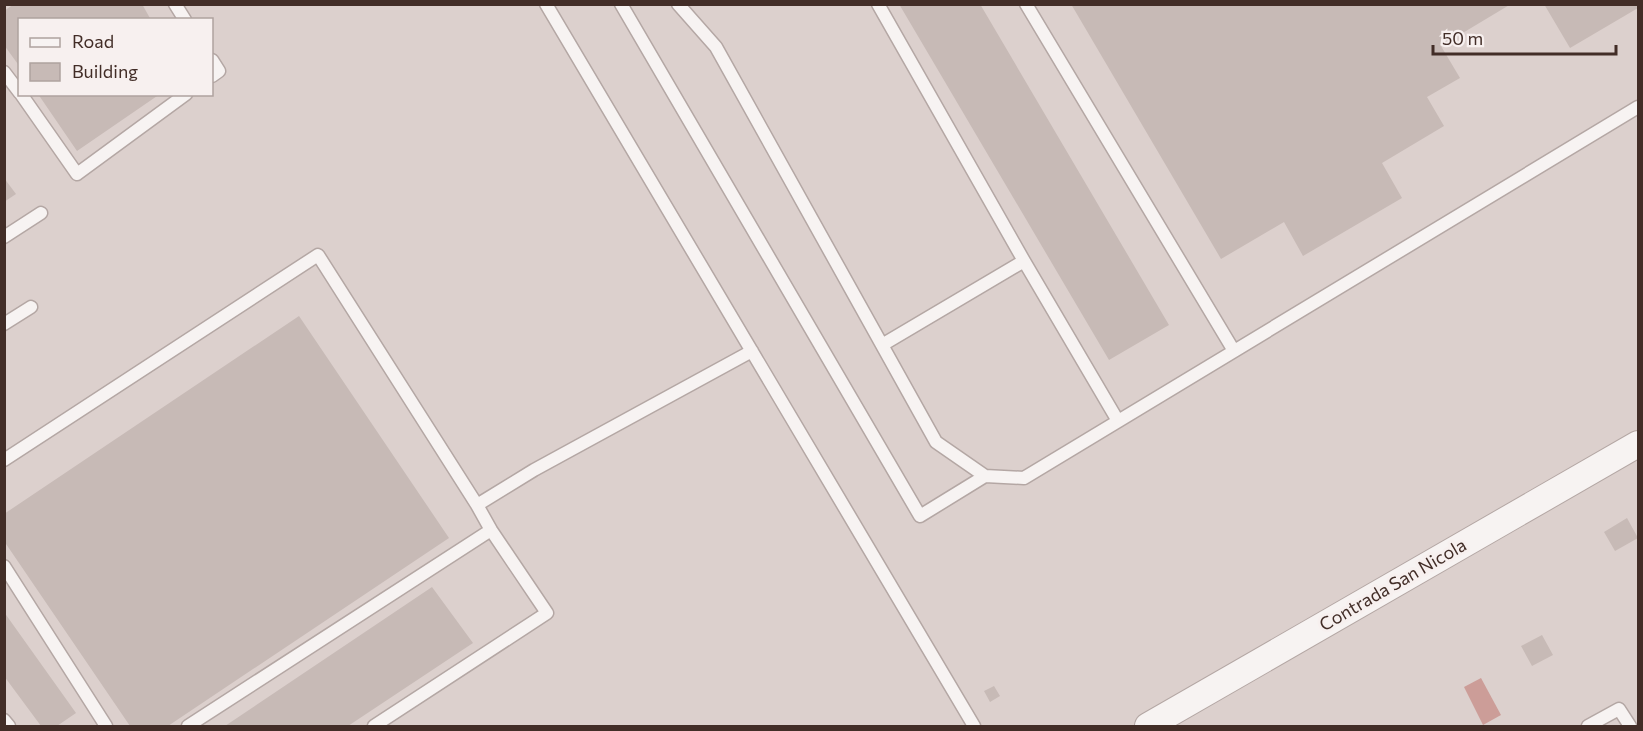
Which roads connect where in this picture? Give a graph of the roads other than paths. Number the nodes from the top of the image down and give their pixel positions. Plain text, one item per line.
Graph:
1 (175, 4) edge
2 (546, 4) edge
3 (621, 4) edge
4 (678, 4) edge
5 (878, 4) edge
6 (1026, 4) edge
7 (184, 18) edge
8 (213, 62) edge
9 (4, 72) edge
10 (213, 75) edge
11 (18, 91) edge
12 (21, 96) edge
13 (183, 96) edge
14 (1638, 107) edge
15 (41, 213) dead end
16 (4, 237) edge
17 (1024, 261) junction
18 (31, 307) dead end
19 (4, 324) edge
20 (882, 345) junction
21 (752, 351) junction
22 (1234, 351) junction
23 (1118, 422) junction
24 (1638, 444) edge
25 (4, 460) edge
26 (985, 476) junction
27 (477, 505) junction
28 (491, 530) junction
29 (4, 566) edge
30 (4, 720) edge
31 (9, 726) edge
32 (106, 726) edge
33 (188, 726) edge
34 (374, 726) edge
35 (974, 726) edge
36 (1148, 726) edge
37 (1588, 726) edge
38 (1630, 726) edge

1 - 7 lane
2 - 21 lane
3 - 26 lane
4 - 20 lane
5 - 17 lane
6 - 22 lane
8 - 10 lane
9 - 11 lane
12 - 13 lane
14 - 22 lane
15 - 16 lane
17 - 20 lane
17 - 23 lane
18 - 19 lane
20 - 26 lane
21 - 27 lane
21 - 35 lane
22 - 23 lane
23 - 26 lane
24 - 36 street, Contrada San Nicola
25 - 27 lane
27 - 28 lane
28 - 33 lane
28 - 34 lane
29 - 32 lane
30 - 31 lane
37 - 38 lane

